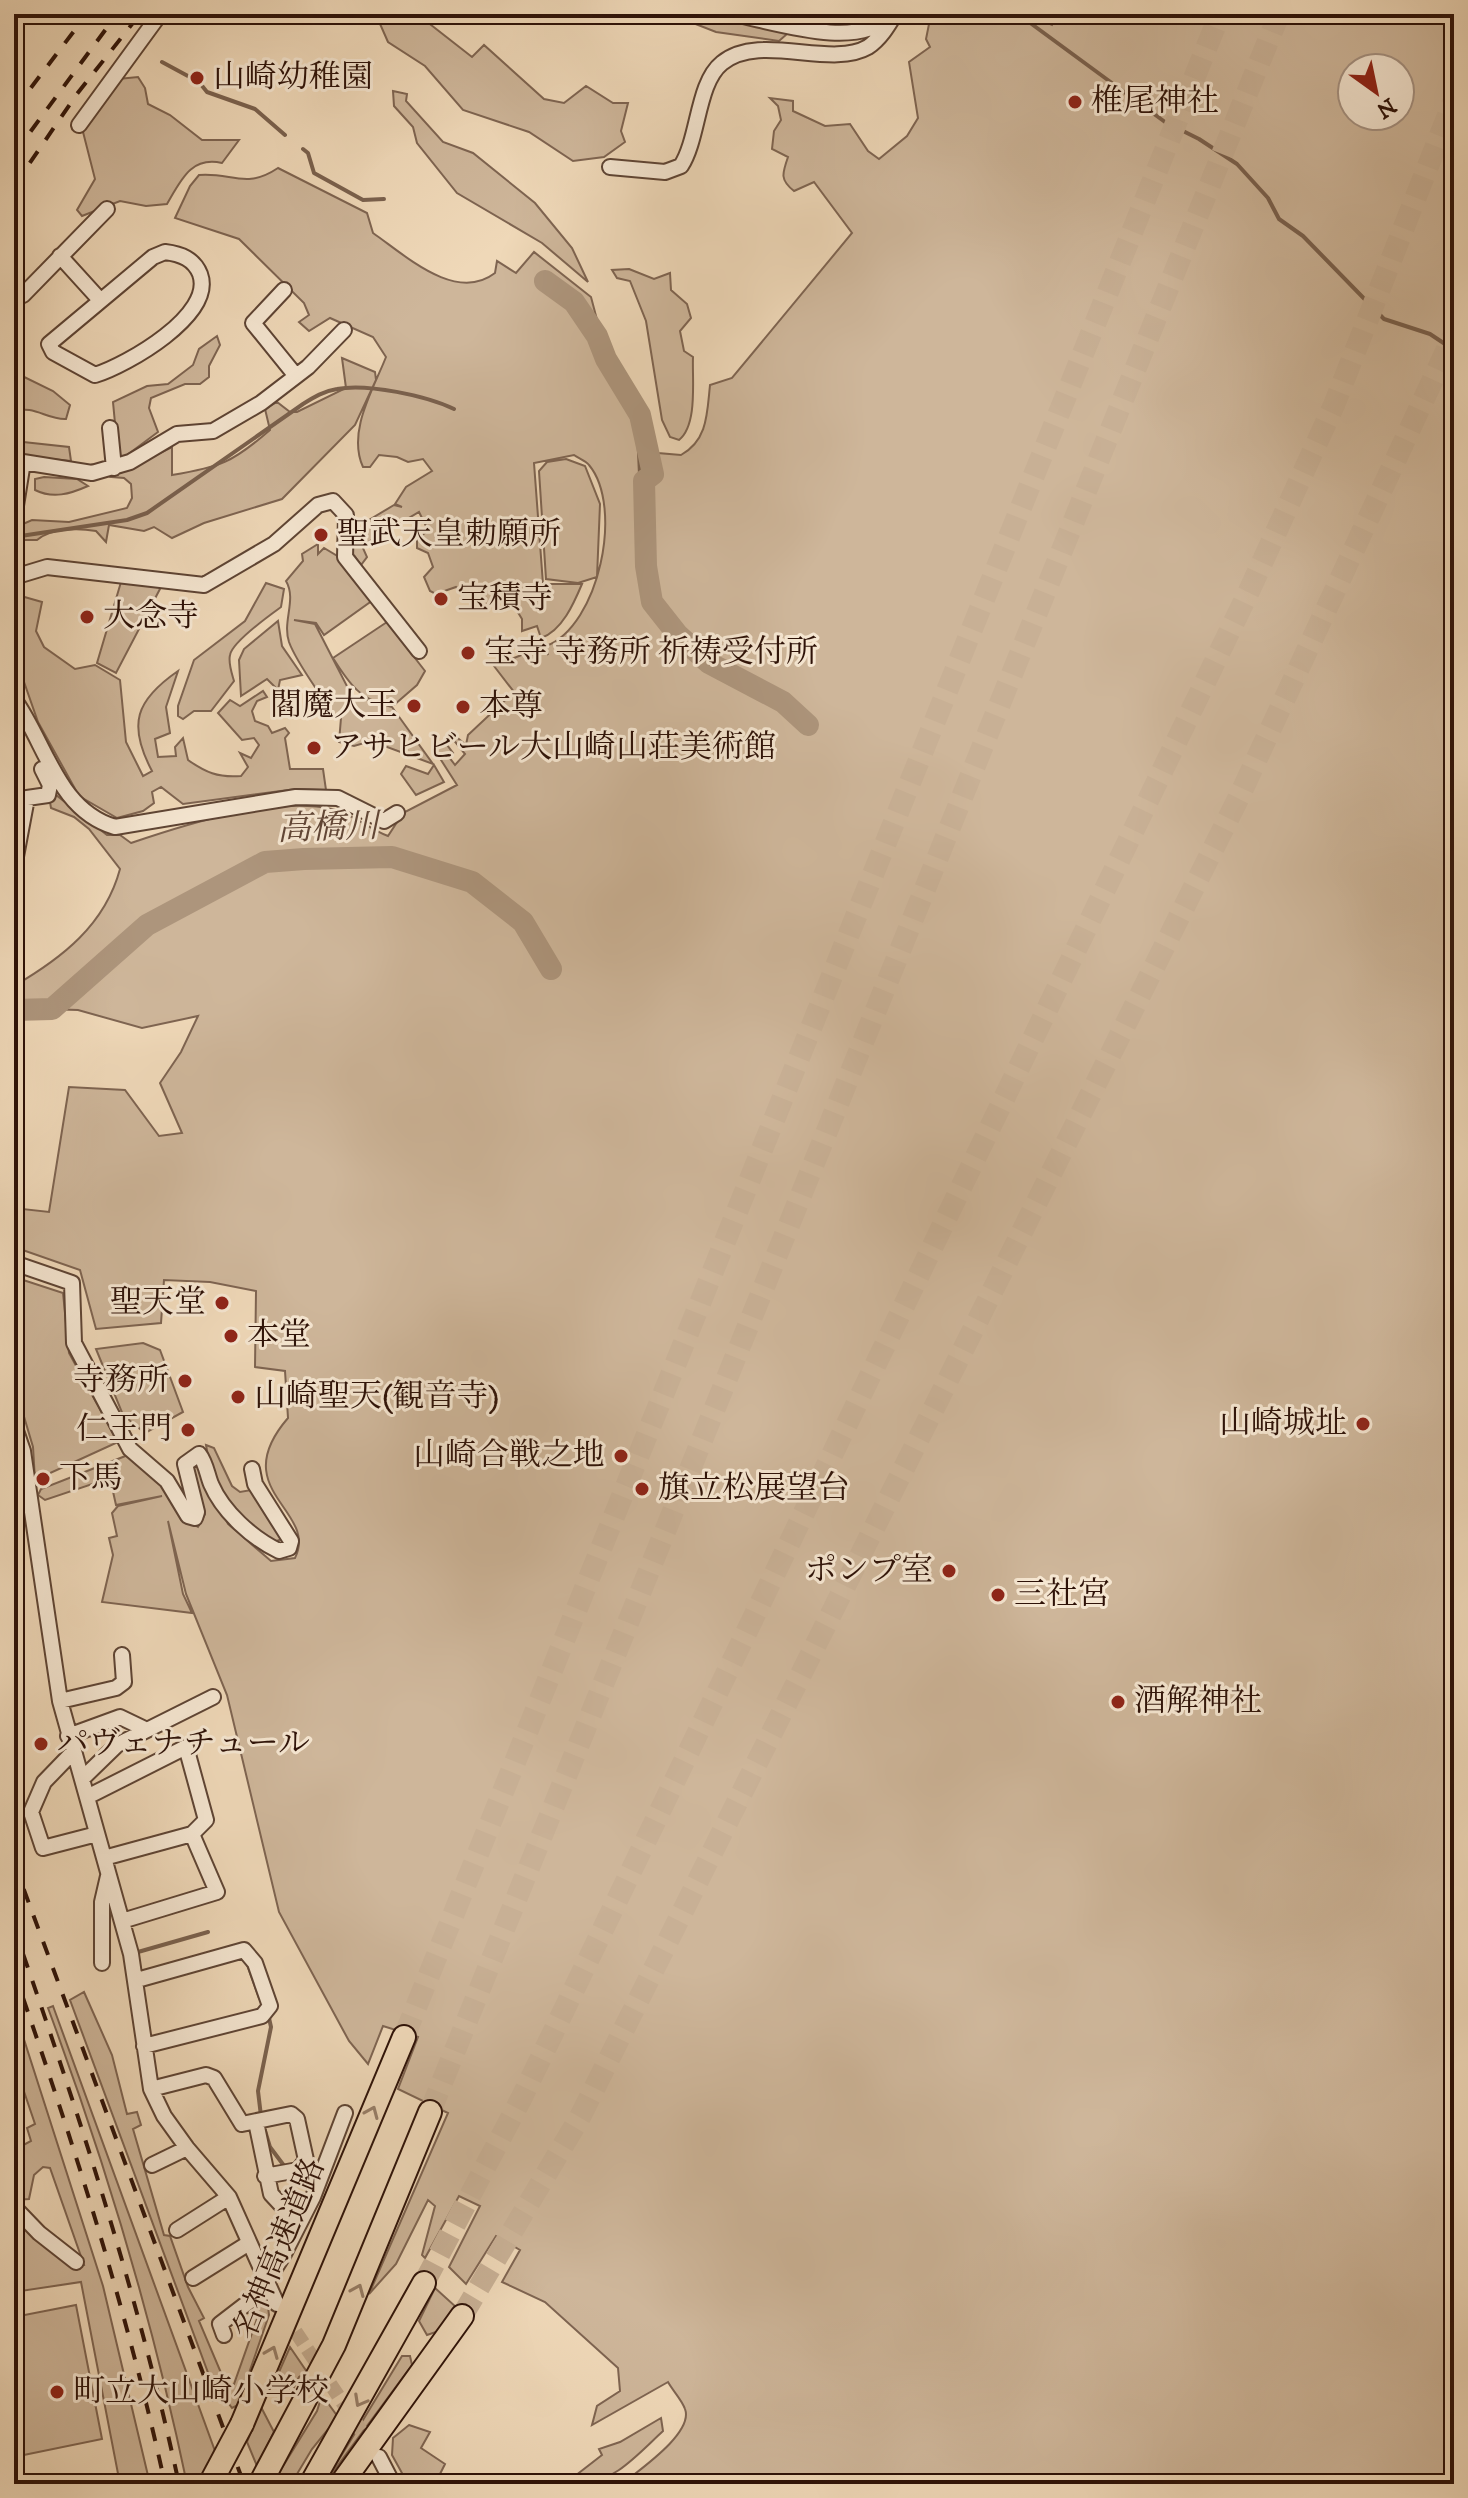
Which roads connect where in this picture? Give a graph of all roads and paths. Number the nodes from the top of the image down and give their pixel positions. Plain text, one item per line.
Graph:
1 (160, 14) edge
2 (733, 14) edge
3 (894, 14) edge
4 (79, 125) dead end
5 (610, 167) dead end
6 (107, 209) dead end
7 (60, 256) junction
8 (284, 290) dead end
9 (14, 298) edge
10 (100, 300) junction
11 (344, 330) dead end
12 (296, 376) junction
13 (110, 428) dead end
14 (114, 468) junction
15 (14, 518) edge
16 (14, 577) edge
17 (419, 651) dead end
18 (14, 699) edge
19 (45, 754) junction
20 (397, 813) dead end
21 (14, 867) edge
22 (14, 1263) edge
23 (14, 1425) edge
24 (252, 1469) dead end
25 (122, 1655) dead end
26 (213, 1697) dead end
27 (60, 1701) junction
28 (145, 1729) junction
29 (68, 1736) junction
30 (72, 1753) junction
31 (82, 1779) junction
32 (87, 1797) junction
33 (97, 1834) junction
34 (192, 1834) junction
35 (104, 1858) junction
36 (109, 1874) junction
37 (122, 1921) junction
38 (102, 1963) dead end
39 (137, 1980) junction
40 (404, 2037) tunnel mouth
41 (144, 2046) junction
42 (151, 2089) junction
43 (430, 2112) tunnel mouth
44 (345, 2113) dead end
45 (256, 2122) junction
46 (187, 2148) junction
47 (152, 2165) dead end
48 (265, 2176) junction
49 (229, 2197) junction
50 (14, 2207) edge
51 (298, 2223) junction
52 (177, 2230) dead end
53 (249, 2243) junction
54 (76, 2262) dead end
55 (193, 2278) dead end
56 (266, 2283) junction
57 (424, 2283) tunnel mouth
58 (277, 2304) tunnel mouth
59 (462, 2316) tunnel mouth
60 (224, 2335) dead end
61 (379, 2457) tunnel mouth
62 (388, 2481) edge
63 (210, 2484) edge
64 (260, 2484) edge
65 (311, 2484) edge
66 (341, 2484) edge

1 - 4 street
2 - 3 street
3 - 5 street
6 - 7 street
7 - 9 street
7 - 10 street
8 - 12 street
10 - 10 street
11 - 12 street
12 - 14 street
13 - 14 street
14 - 15 street
16 - 17 street
18 - 19 street
19 - 20 street
19 - 21 street
22 - 24 street
23 - 27 street
25 - 27 street
26 - 28 street
27 - 29 street
28 - 29 street
28 - 31 street
29 - 30 street
30 - 31 street
30 - 33 street
31 - 32 street
32 - 33 street
32 - 34 street
33 - 35 street
34 - 35 street
34 - 37 street
35 - 36 street
36 - 37 street
36 - 38 street
37 - 39 street
39 - 41 street
39 - 41 street
63 -> 40 highway, 名神高速道路, bridge
41 - 42 street
42 - 45 street
42 - 46 street
64 -> 43 highway
44 - 51 street
45 - 48 street
45 - 48 street
46 - 47 street
46 - 49 street
48 - 51 street
49 - 52 street
49 - 53 street
50 - 54 street
51 - 56 street
53 - 55 street
53 - 56 street
56 - 58 street
56 - 60 street
57 -> 65 highway
59 - 66 highway
61 - 62 street

